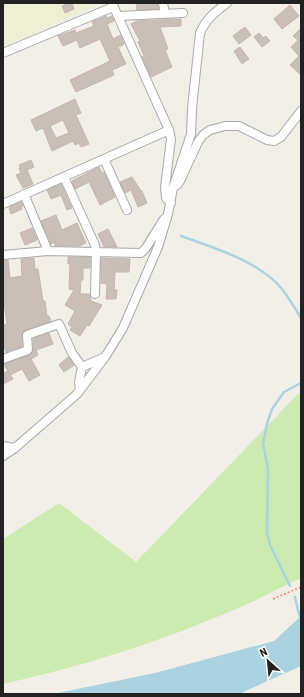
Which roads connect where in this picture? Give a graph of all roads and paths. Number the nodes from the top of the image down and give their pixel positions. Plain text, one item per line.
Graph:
1 (163, 3) edge
2 (227, 3) edge
3 (112, 5) edge
4 (183, 13) dead end
5 (165, 14) junction
6 (118, 16) junction
7 (3, 53) edge
8 (301, 111) edge
9 (169, 130) junction
10 (104, 159) junction
11 (64, 177) junction
12 (173, 188) junction
13 (24, 194) junction
14 (171, 203) junction
15 (3, 204) edge
16 (127, 210) dead end
17 (168, 214) junction
18 (48, 251) junction
19 (96, 252) junction
20 (3, 255) edge
21 (95, 294) dead end
22 (105, 357) junction
23 (3, 359) edge
24 (82, 367) junction
25 (80, 390) junction
26 (3, 446) edge
27 (15, 448) junction
28 (3, 456) edge
29 (301, 587) edge
30 (273, 599) dead end

1 - 5 street
2 - 12 street
3 - 6 street
3 - 7 street
4 - 5 street
5 - 6 street
6 - 9 street
8 - 12 street
9 - 10 street
9 - 14 street
10 - 11 street
10 - 16 street
11 - 13 street
11 - 19 street
12 - 14 street
13 - 15 street
13 - 18 street
14 - 17 street
17 - 19 street
17 - 22 street
18 - 19 street
18 - 20 street
19 - 21 street
22 - 24 street
22 - 25 street
23 - 24 street
24 - 25 street
25 - 27 street
26 - 27 street
27 - 28 street
29 - 30 path

